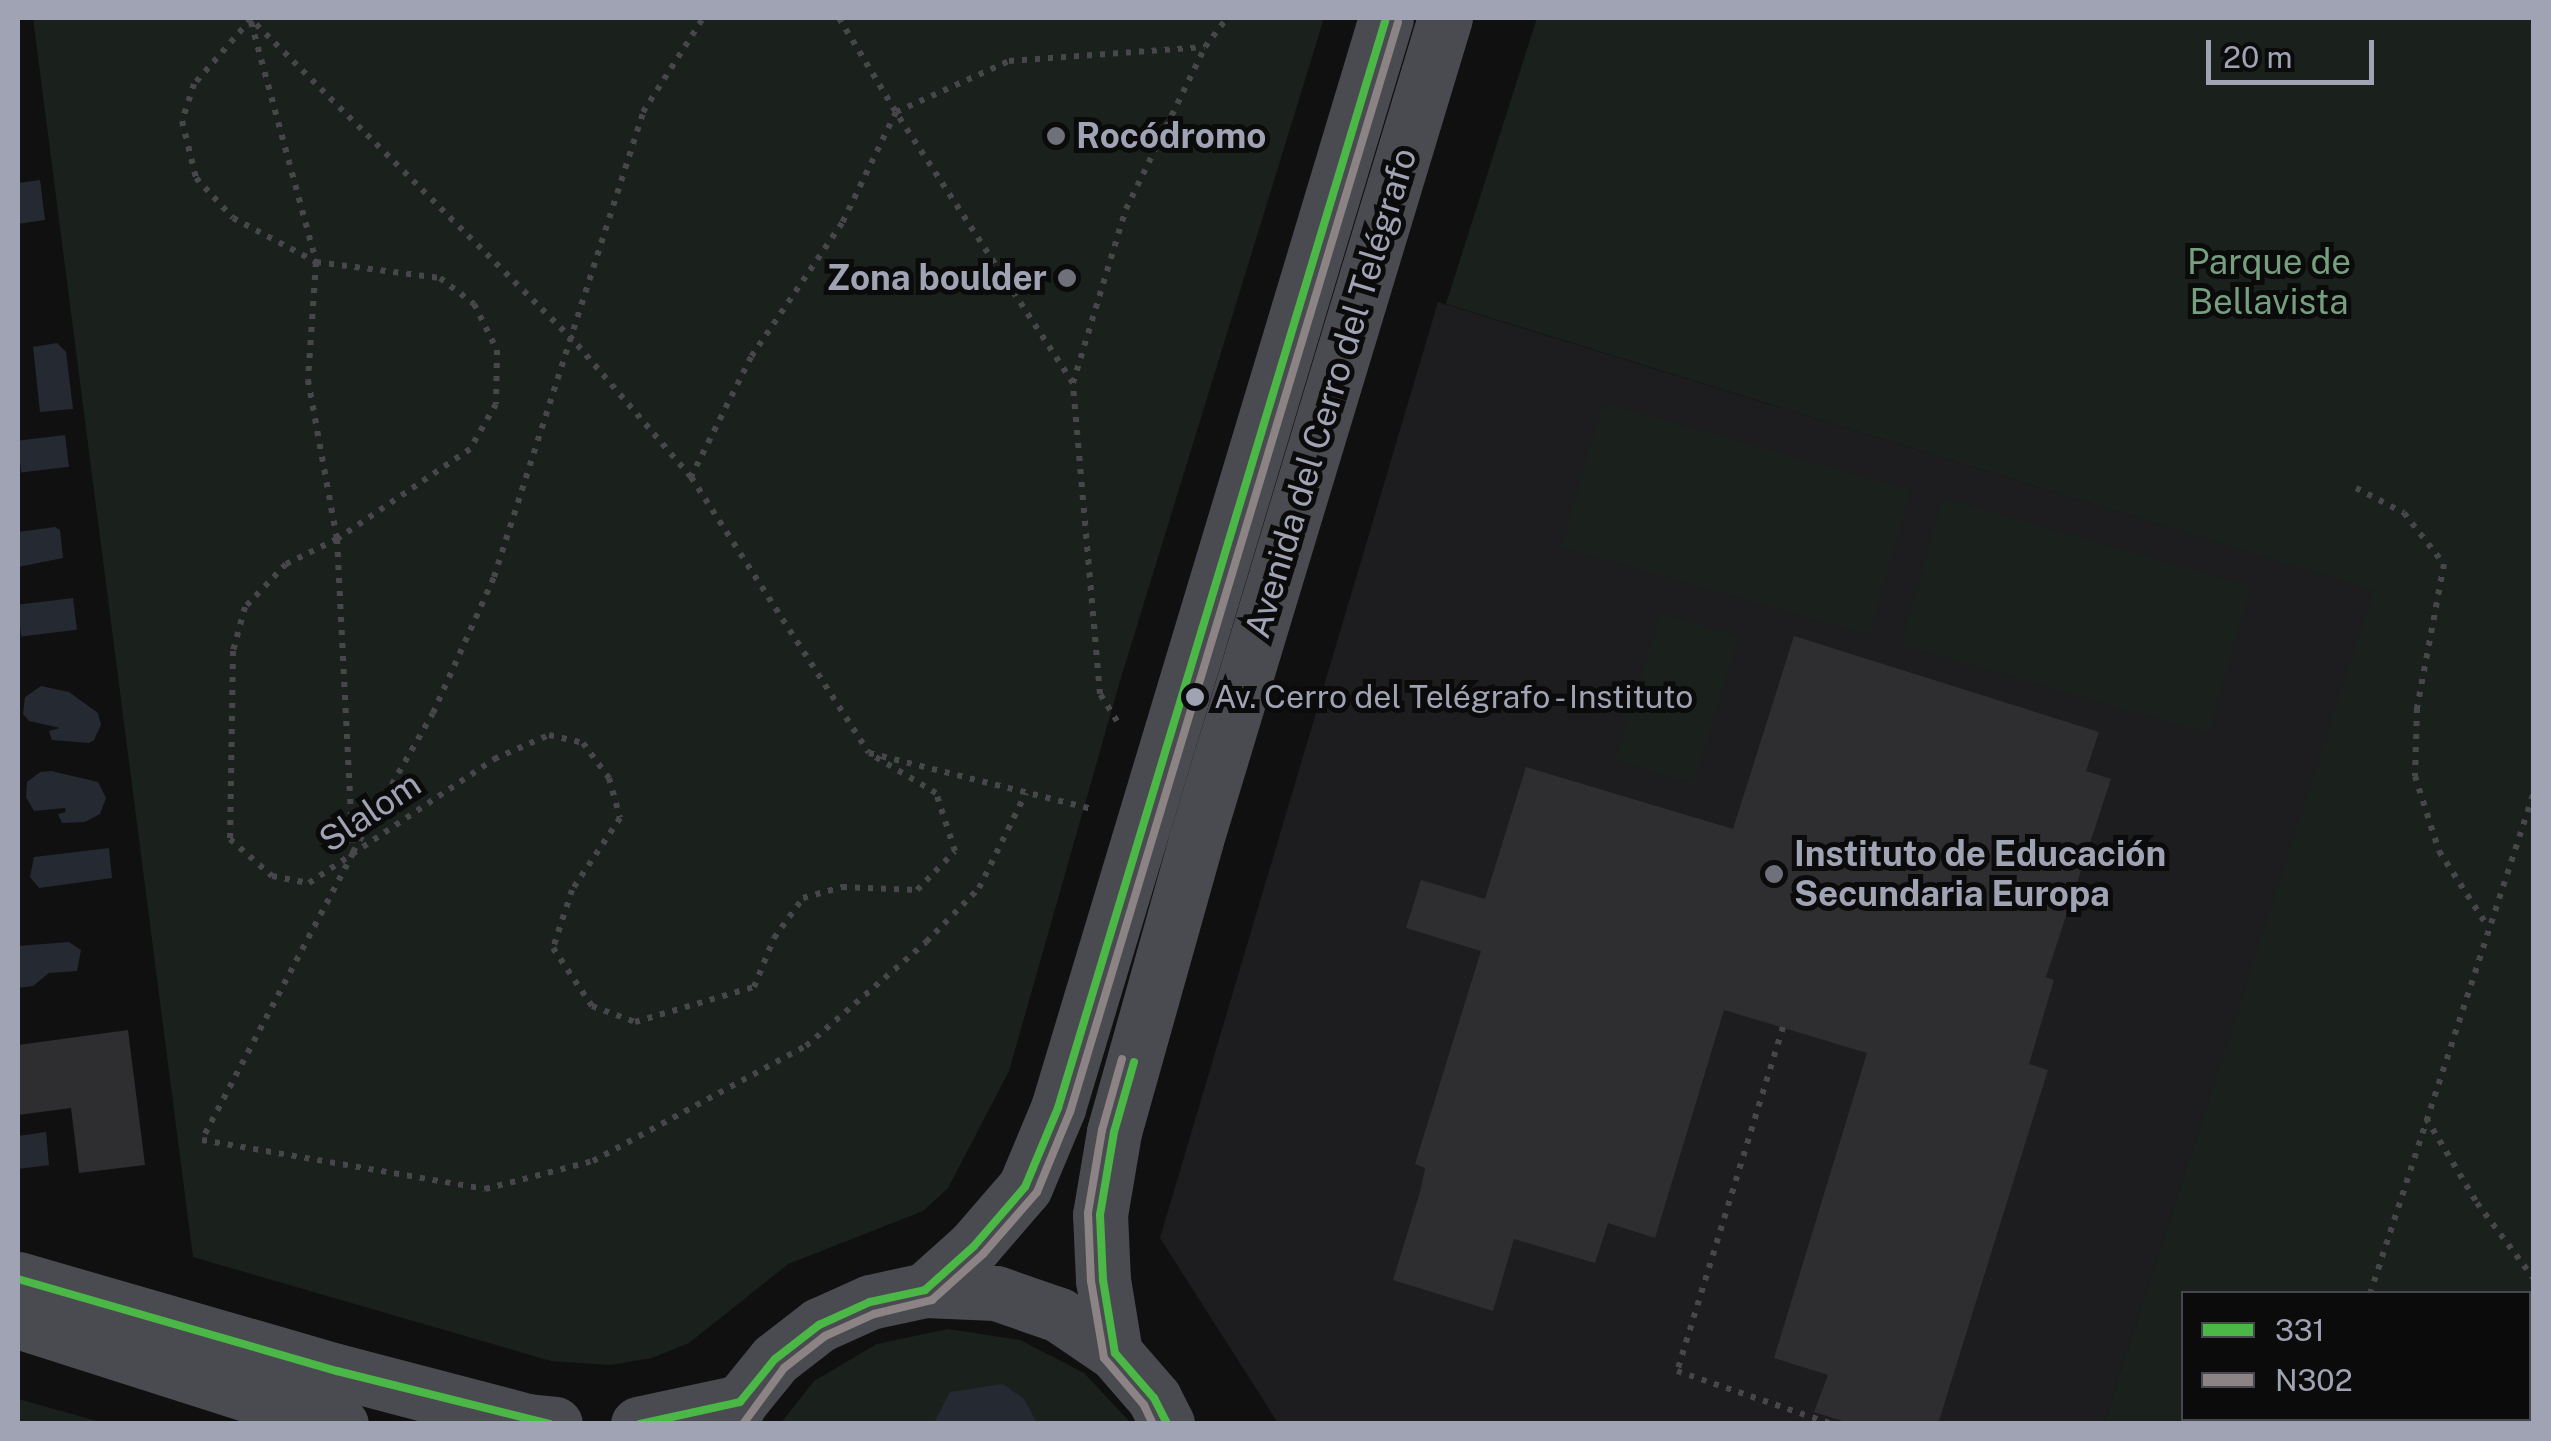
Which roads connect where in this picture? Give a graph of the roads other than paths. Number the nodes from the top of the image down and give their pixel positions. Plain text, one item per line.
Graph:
1 (1386, 18) edge
2 (1444, 18) edge
3 (18, 1279) edge
4 (925, 1290) junction
5 (18, 1321) edge
6 (1114, 1352) junction
7 (734, 1413) edge
8 (341, 1424) edge
9 (555, 1424) edge
10 (638, 1424) edge
11 (1167, 1424) edge

1 - 4 street, Avenida del Cerro del Telégrafo
2 - 6 street, Avenida del Cerro del Telégrafo
3 - 9 street
4 - 6 street
4 - 7 street
5 - 8 street
6 - 11 street
7 - 10 street

